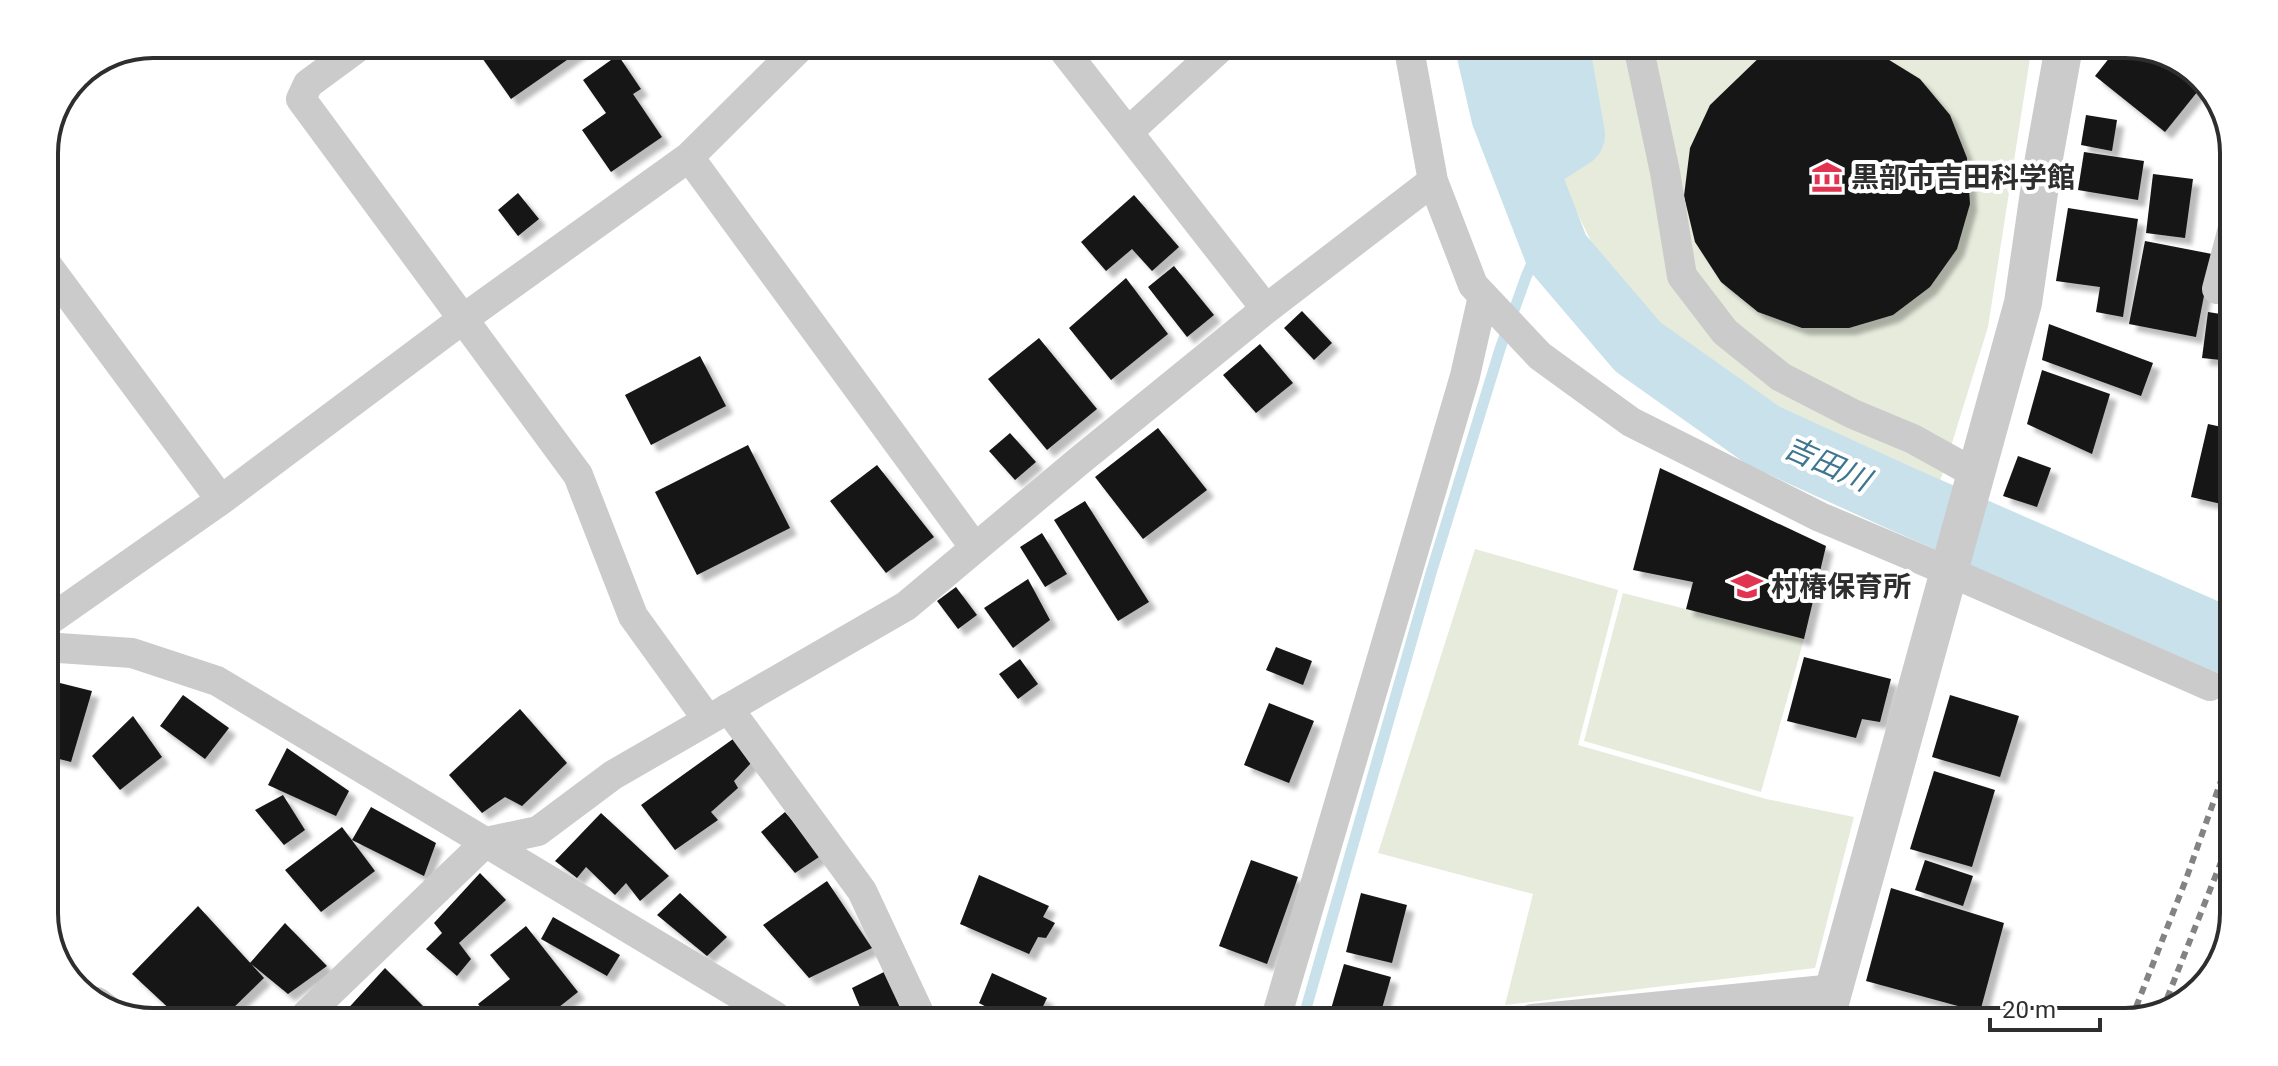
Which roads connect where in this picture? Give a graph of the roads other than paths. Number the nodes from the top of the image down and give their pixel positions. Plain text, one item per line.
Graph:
1 (343, 58) edge
2 (789, 58) edge
3 (1070, 58) edge
4 (1209, 58) edge
5 (1411, 58) edge
6 (1641, 58) edge
7 (2062, 58) edge
8 (1128, 132) junction
9 (689, 157) junction
10 (1433, 181) junction
11 (2220, 278) edge
12 (58, 280) edge
13 (2217, 289) dead end
14 (1483, 296) junction
15 (1266, 309) junction
16 (463, 319) junction
17 (1976, 474) junction
18 (221, 500) junction
19 (975, 548) junction
20 (1952, 560) junction
21 (58, 614) edge
22 (58, 648) edge
23 (2210, 686) dead end
24 (718, 714) junction
25 (486, 842) junction
26 (1829, 1005) edge
27 (313, 1008) edge
28 (762, 1008) edge
29 (917, 1008) edge
30 (1279, 1008) edge
31 (1765, 1008) edge

1 - 16 street
2 - 9 street
3 - 8 street
4 - 8 street
5 - 10 street
6 - 17 street
7 - 17 street
8 - 15 street
9 - 16 street
9 - 19 street
10 - 14 street
10 - 15 street
11 - 13 street
12 - 18 street
14 - 20 street
14 - 30 street
15 - 19 street
16 - 18 street
16 - 24 street
17 - 20 street
18 - 21 street
19 - 24 street
20 - 23 street
20 - 26 street
22 - 25 street
24 - 25 street
24 - 29 street
25 - 27 street
25 - 28 street
26 - 31 street

